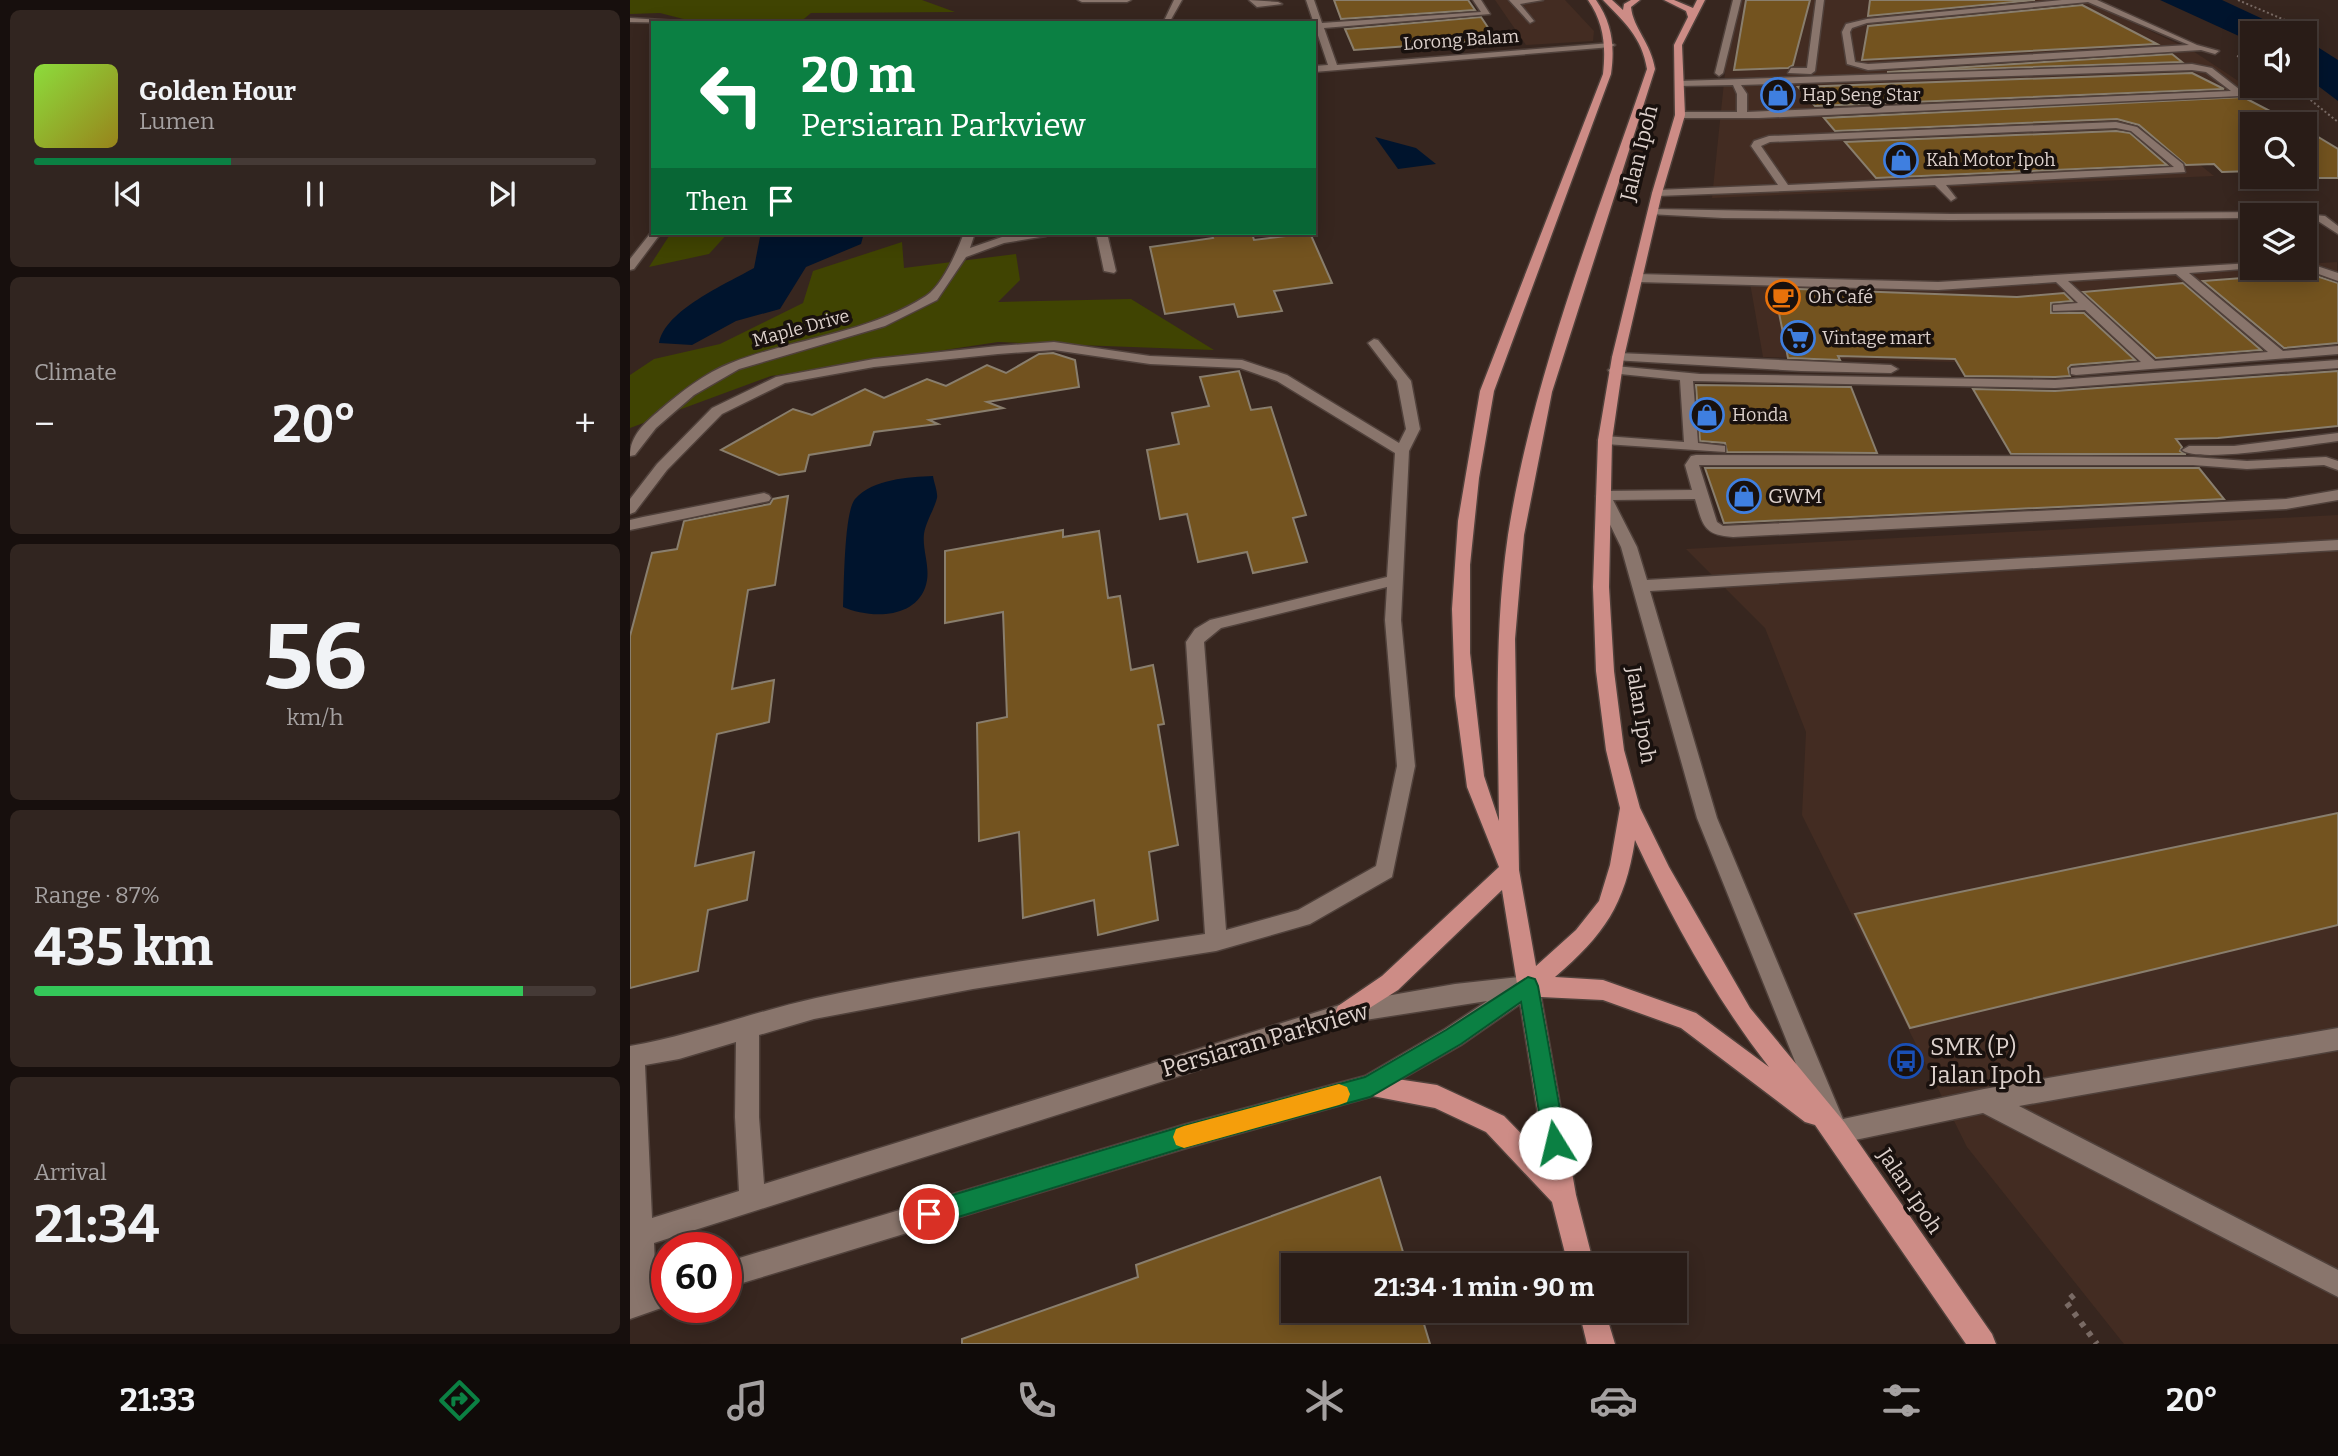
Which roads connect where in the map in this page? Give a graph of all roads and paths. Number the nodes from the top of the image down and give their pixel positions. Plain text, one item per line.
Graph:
1 (1082, 0) edge
2 (1127, 0) edge
3 (1178, 0) edge
4 (1253, 0) edge
5 (1310, 0) edge
6 (1477, 0) edge
7 (1539, 0) edge
8 (1592, 0) edge
9 (1607, 0) edge
10 (1636, 0) edge
11 (1668, 0) edge
12 (1700, 0) edge
13 (1737, 0) edge
14 (1820, 0) edge
15 (2088, 0) edge
16 (2238, 0) edge
17 (1513, 1) edge
18 (1278, 4) dead end
19 (1692, 17) junction
20 (630, 19) edge
21 (1628, 20) junction
22 (654, 21) edge
23 (1166, 21) dead end
24 (1531, 21) dead end
25 (2287, 21) edge
26 (1320, 26) junction
27 (1611, 45) junction
28 (2201, 47) junction
29 (2216, 51) dead end
30 (1333, 66) junction
31 (1316, 69) edge
32 (1719, 74) junction
33 (1680, 79) junction
34 (1885, 79) junction
35 (1736, 83) junction
36 (1894, 88) dead end
37 (1903, 98) dead end
38 (2307, 98) edge
39 (1912, 108) junction
40 (1680, 115) junction
41 (1742, 115) junction
42 (2338, 122) edge
43 (1938, 182) junction
44 (1785, 188) junction
45 (1951, 198) dead end
46 (1655, 202) junction
47 (2240, 215) edge
48 (2317, 218) edge
49 (2338, 231) edge
50 (654, 235) edge
51 (967, 235) edge
52 (1033, 235) edge
53 (1101, 235) edge
54 (962, 256) junction
55 (630, 267) edge
56 (2240, 267) edge
57 (2317, 269) edge
58 (1110, 271) dead end
59 (2179, 271) junction
60 (2338, 277) edge
61 (1637, 278) junction
62 (2060, 280) junction
63 (2088, 306) junction
64 (2057, 308) dead end
65 (1374, 343) dead end
66 (2338, 350) edge
67 (2280, 355) junction
68 (1617, 363) junction
69 (2338, 364) edge
70 (2152, 365) junction
71 (1686, 377) junction
72 (2338, 437) edge
73 (1605, 440) junction
74 (1691, 446) junction
75 (1402, 451) junction
76 (630, 452) edge
77 (2338, 466) edge
78 (1702, 494) junction
79 (2338, 495) edge
80 (1602, 496) junction
81 (764, 498) dead end
82 (630, 509) edge
83 (630, 526) edge
84 (2338, 545) edge
85 (1395, 580) junction
86 (1640, 586) junction
87 (1630, 808) junction
88 (1509, 870) junction
89 (1216, 942) junction
90 (1528, 986) junction
91 (1346, 1013) junction
92 (748, 1028) junction
93 (2338, 1039) edge
94 (632, 1057) edge
95 (1370, 1086) junction
96 (1984, 1101) junction
97 (1836, 1132) junction
98 (1563, 1195) junction
99 (752, 1198) junction
100 (635, 1236) edge
101 (1578, 1253) edge
102 (742, 1270) edge
103 (2338, 1284) edge
104 (2074, 1296) dead end
105 (647, 1300) edge
106 (1595, 1323) edge
107 (1601, 1344) edge
108 (1982, 1344) edge
109 (2097, 1344) edge

1 - 2 street
3 - 23 street
4 - 18 street
5 - 26 street
6 - 26 street
7 - 17 street
8 - 27 main road
9 - 21 main road, Jalan Ipoh
10 - 21 main road
11 - 19 main road
12 - 19 main road, Jalan Ipoh
13 - 32 street
14 - 32 street
15 - 28 street
15 - 28 street
16 - 25 path
17 - 24 street
19 - 33 main road, Jalan Ipoh
20 - 22 street
21 - 88 main road, Jalan Ipoh
26 - 30 street
27 - 30 street, Lorong Balam
27 - 88 main road
28 - 29 street
30 - 31 street, Lorong Balam
32 - 33 street
33 - 35 street
33 - 40 main road, Jalan Ipoh
34 - 35 street
34 - 36 street
34 - 39 street
35 - 41 street
37 - 39 street
38 - 42 path
39 - 41 street
40 - 41 street
40 - 46 main road, Jalan Ipoh
43 - 44 street
43 - 44 street
43 - 45 street
44 - 46 street
46 - 47 street
46 - 61 main road, Jalan Ipoh
48 - 49 street
50 - 55 street
51 - 54 street, Maple Drive
52 - 54 street
53 - 58 street
54 - 76 street, Maple Drive
56 - 59 street
57 - 60 street
59 - 62 street
59 - 67 street
61 - 62 street
61 - 68 main road, Jalan Ipoh
62 - 63 street
63 - 64 street
63 - 70 street
65 - 75 street
66 - 67 street
67 - 70 street
68 - 70 street
68 - 71 street
68 - 73 main road, Jalan Ipoh
69 - 71 street
71 - 74 street
72 - 74 street
73 - 74 street
73 - 80 main road, Jalan Ipoh
75 - 82 street
75 - 85 street
77 - 78 street
78 - 79 street
78 - 80 street
80 - 86 street
80 - 87 main road, Jalan Ipoh
81 - 83 street
84 - 86 street
85 - 89 street
85 - 89 street
86 - 97 street
87 - 90 main road
87 - 97 main road, Jalan Ipoh
88 - 90 main road, Jalan Ipoh
88 - 91 main road
89 - 92 street
90 - 91 street, Persiaran Parkview
90 - 95 street
90 - 97 main road
90 - 98 main road, Jalan Ipoh
91 - 99 street, Persiaran Parkview
92 - 94 street
92 - 99 street
93 - 96 street
94 - 100 street
95 - 98 main road
95 - 102 street
96 - 97 street
96 - 103 street
97 - 108 main road, Jalan Ipoh
98 - 101 main road, Jalan Ipoh
99 - 100 street, Persiaran Parkview
100 - 105 street
104 - 109 path
106 - 107 main road

